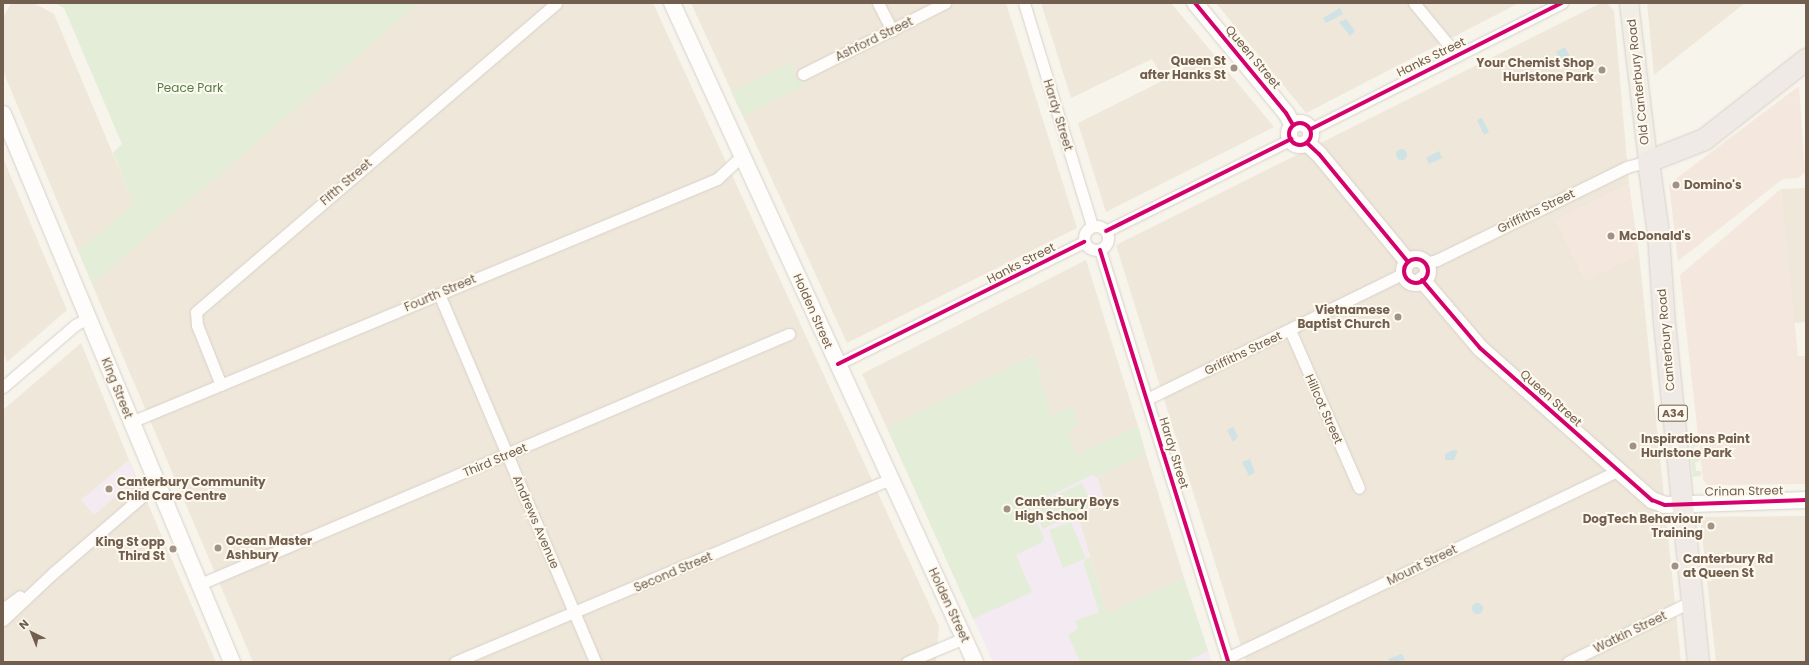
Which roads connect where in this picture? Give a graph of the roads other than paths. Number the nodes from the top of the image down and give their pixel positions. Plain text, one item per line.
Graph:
1 (556, 3) edge
2 (672, 3) edge
3 (878, 3) edge
4 (945, 3) edge
5 (1024, 3) edge
6 (1195, 3) edge
7 (1414, 3) edge
8 (1562, 3) edge
9 (1630, 3) edge
10 (892, 30) junction
11 (1452, 57) junction
12 (1806, 58) edge
13 (803, 74) dead end
14 (3, 114) edge
15 (1292, 132) junction
16 (1309, 136) junction
17 (743, 155) junction
18 (1648, 161) junction
19 (1092, 226) junction
20 (1106, 231) junction
21 (1084, 242) junction
22 (1100, 250) junction
23 (1425, 263) junction
24 (1406, 267) junction
25 (1422, 280) junction
26 (439, 294) junction
27 (88, 318) junction
28 (1290, 330) junction
29 (789, 334) dead end
30 (838, 364) junction
31 (221, 385) junction
32 (3, 387) edge
33 (1147, 399) junction
34 (131, 422) junction
35 (508, 454) junction
36 (1617, 471) junction
37 (890, 479) junction
38 (159, 487) junction
39 (1359, 488) dead end
40 (1806, 500) edge
41 (1682, 503) junction
42 (53, 573) junction
43 (200, 584) junction
44 (1692, 601) junction
45 (3, 608) edge
46 (574, 614) junction
47 (3, 620) edge
48 (964, 638) junction
49 (1228, 660) edge
50 (232, 662) edge
51 (455, 662) edge
52 (595, 662) edge
53 (907, 662) edge
54 (975, 662) edge
55 (1568, 662) edge
56 (1698, 662) edge

1 - 31 street, Fifth Street
2 - 17 street, Holden Street
3 - 10 street
4 - 10 street, Ashford Street
5 - 19 street, Hardy Street
6 - 15 street, Queen Street
7 - 11 street
8 - 11 street, Hanks Street
9 - 18 main road, Old Canterbury Road
10 - 13 street, Ashford Street
11 - 16 street, Hanks Street
12 - 18 highway
14 - 27 street, King Street
15 - 16 street
15 - 20 street
16 - 24 street
17 - 26 street, Fourth Street
17 - 30 street, Holden Street
18 - 23 street, Griffiths Street
18 - 41 highway, Canterbury Road / A34
19 - 20 street
19 - 21 street
20 - 22 street
21 - 22 street
21 - 30 street, Hanks Street
22 - 33 street, Hardy Street
23 - 24 street
23 - 25 street
24 - 25 street
24 - 28 street, Griffiths Street
25 - 36 street, Queen Street
26 - 31 street, Fourth Street
26 - 35 street, Andrews Avenue
27 - 32 street
27 - 34 street, King Street
28 - 33 street, Griffiths Street
28 - 39 street, Hillcot Street
29 - 35 street, Third Street
30 - 37 street, Holden Street
31 - 34 street, Fourth Street
33 - 49 street, Hardy Street
34 - 38 street, King Street
35 - 43 street, Third Street
35 - 46 street, Andrews Avenue
36 - 41 street, Queen Street
36 - 49 street, Mount Street
37 - 46 street, Second Street
37 - 48 street, Holden Street
38 - 42 street
38 - 43 street, King Street
40 - 41 street, Crinan Street
41 - 44 highway, Canterbury Road / A34
42 - 45 street
42 - 47 street
43 - 50 street, King Street
44 - 55 street, Watkin Street
44 - 56 highway, Canterbury Road / A34
46 - 51 street, Second Street
46 - 52 street, Andrews Avenue
48 - 53 street
48 - 54 street, Holden Street

